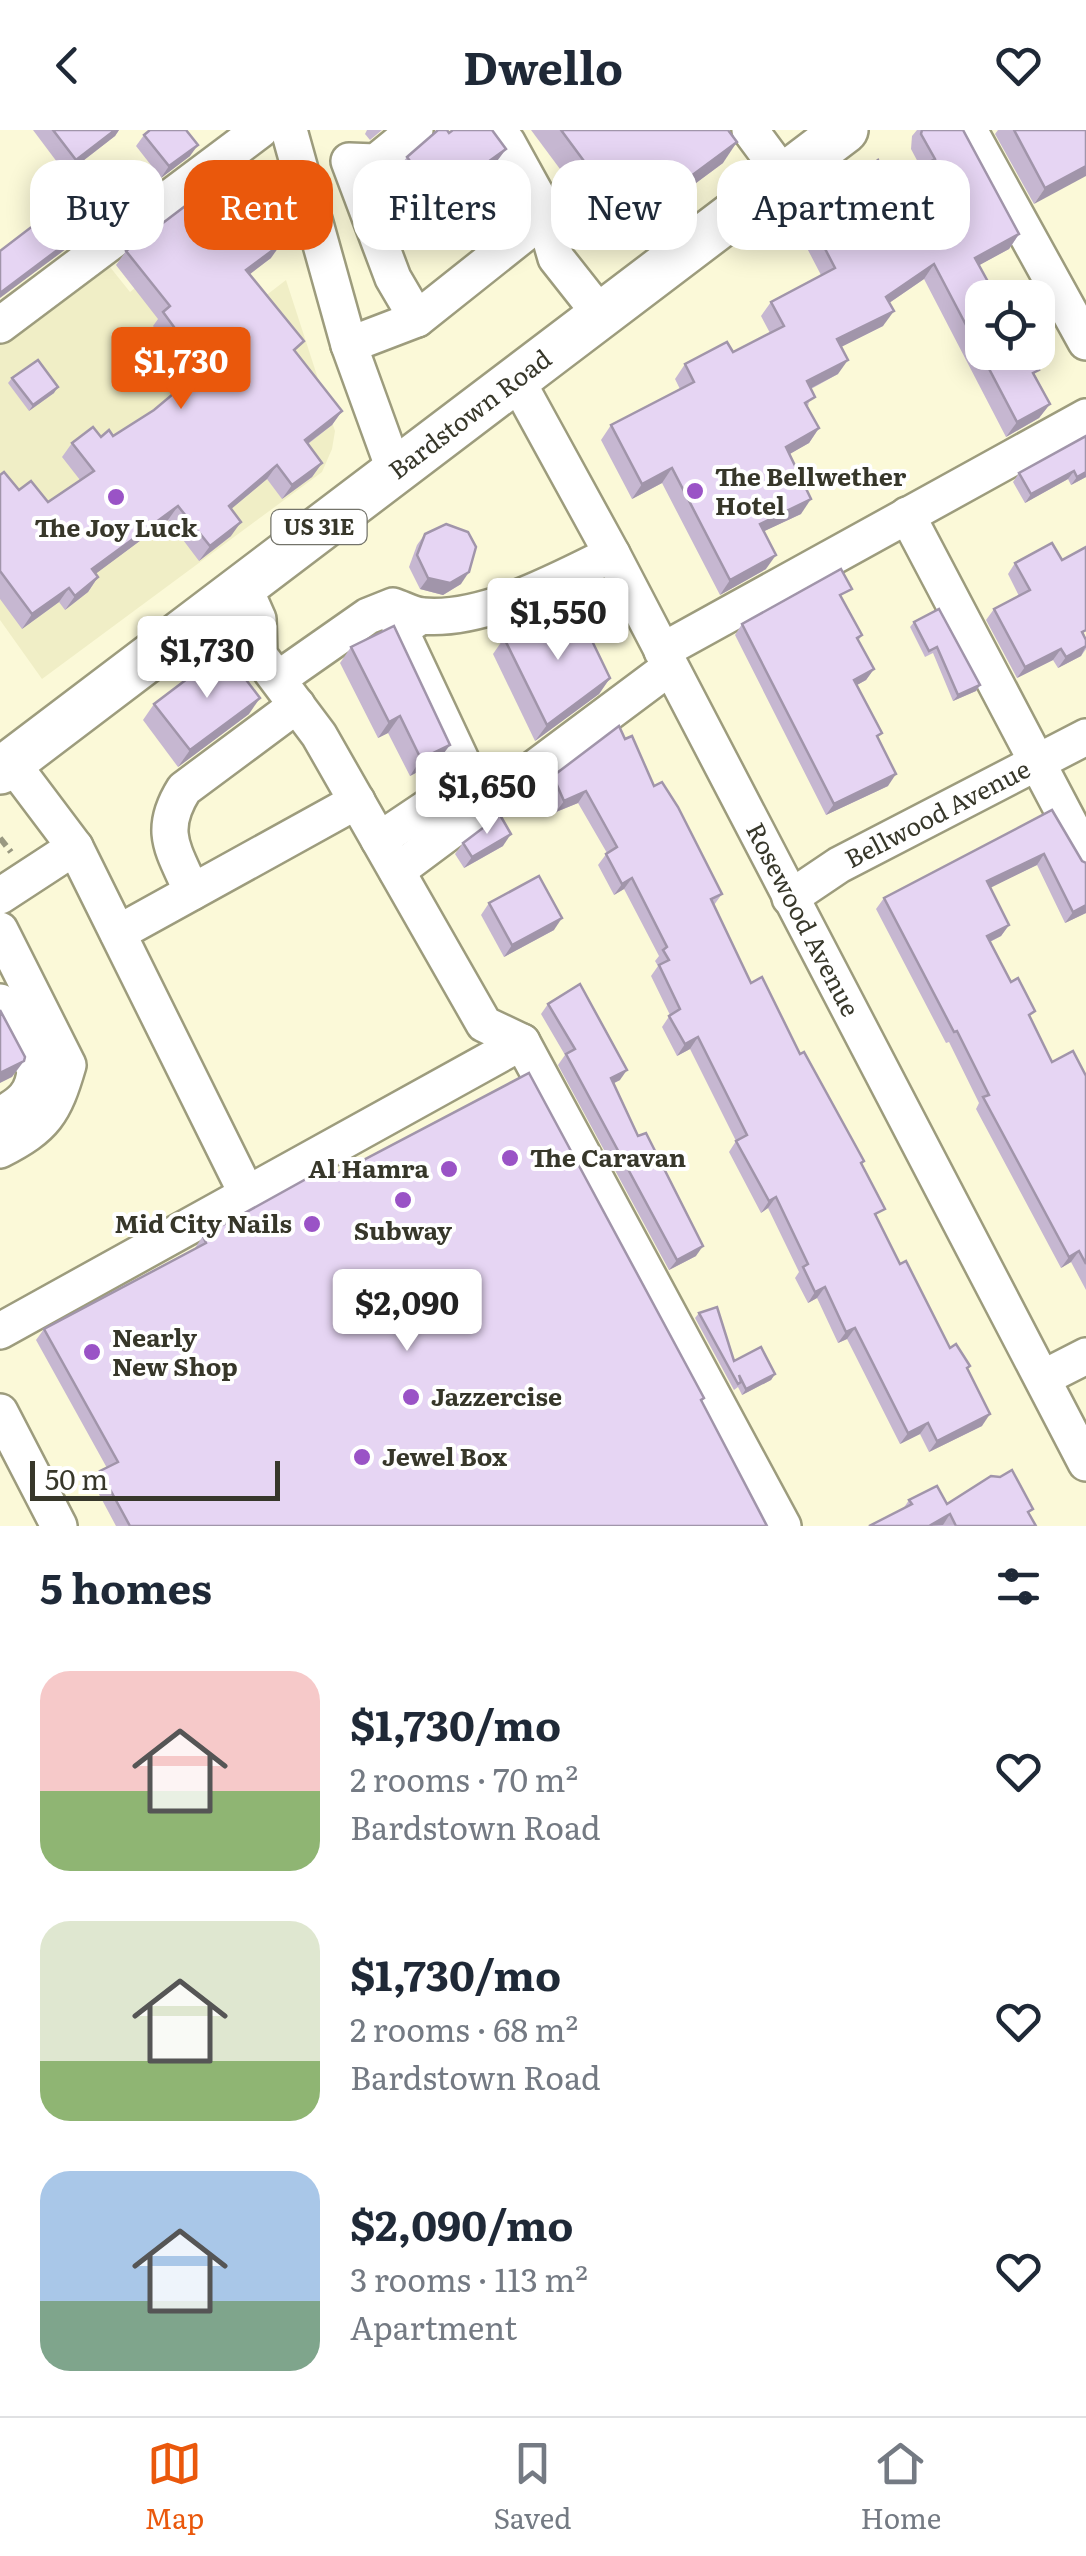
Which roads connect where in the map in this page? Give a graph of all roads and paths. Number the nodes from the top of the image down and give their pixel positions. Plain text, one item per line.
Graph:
1 (260, 130) edge
2 (289, 130) edge
3 (415, 130) edge
4 (494, 130) edge
5 (750, 130) edge
6 (845, 130) edge
7 (968, 130) edge
8 (350, 146) edge
9 (297, 160) edge
10 (772, 160) edge
11 (805, 160) edge
12 (544, 218) junction
13 (717, 227) edge
14 (322, 250) edge
15 (600, 316) junction
16 (417, 320) junction
17 (0, 326) edge
18 (1086, 342) edge
19 (349, 346) junction
20 (516, 378) junction
21 (1086, 417) edge
22 (394, 469) junction
23 (907, 515) junction
24 (612, 554) junction
25 (243, 585) junction
26 (422, 616) junction
27 (191, 624) junction
28 (666, 659) junction
29 (278, 679) junction
30 (1086, 737) edge
31 (1039, 761) junction
32 (5, 767) edge
33 (357, 801) junction
34 (379, 840) junction
35 (76, 847) junction
36 (1086, 856) edge
37 (397, 871) junction
38 (192, 892) junction
39 (0, 896) edge
40 (790, 898) junction
41 (0, 930) edge
42 (118, 933) junction
43 (0, 1002) edge
44 (522, 1042) junction
45 (0, 1114) edge
46 (0, 1150) edge
47 (247, 1194) junction
48 (0, 1331) edge
49 (1086, 1356) edge
50 (1043, 1378) junction
51 (0, 1412) edge
52 (1086, 1463) edge
53 (59, 1526) edge
54 (783, 1526) edge

1 - 17 street
2 - 9 street
3 - 8 street
4 - 12 street
5 - 10 street
6 - 11 main road, Bardstown Road / US 31E
7 - 18 street
8 - 16 street
12 - 15 street
12 - 16 street
13 - 15 main road, Bardstown Road / US 31E
14 - 19 street
15 - 20 main road, Bardstown Road / US 31E
16 - 19 street
19 - 22 street
20 - 22 main road, Bardstown Road / US 31E
20 - 24 street, Rosewood Avenue
21 - 23 street
22 - 25 main road, Bardstown Road / US 31E
23 - 28 street
23 - 31 street
24 - 26 street
24 - 28 street, Rosewood Avenue
25 - 27 main road, Bardstown Road / US 31E
25 - 29 street
26 - 29 street
26 - 34 street
27 - 29 street
27 - 32 main road, Bardstown Road / US 31E
28 - 37 street
28 - 40 street, Rosewood Avenue
29 - 33 street
29 - 38 street
30 - 31 street, Bellwood Avenue
31 - 36 street
31 - 40 street, Bellwood Avenue
32 - 35 street
33 - 34 street
33 - 38 street
34 - 37 street
35 - 39 street
35 - 42 street
37 - 44 street
38 - 42 street
40 - 50 street, Rosewood Avenue
41 - 46 street
42 - 47 street
43 - 45 street
44 - 47 street
44 - 54 street
47 - 48 street
49 - 50 street
50 - 52 street, Rosewood Avenue
51 - 53 street

